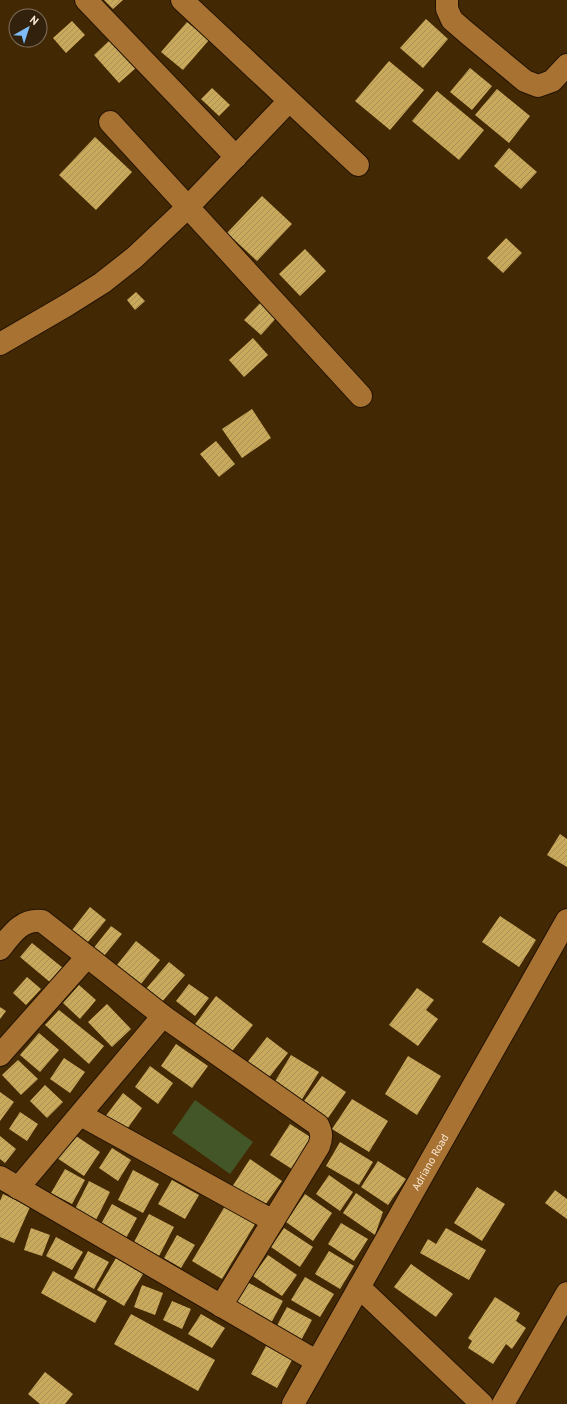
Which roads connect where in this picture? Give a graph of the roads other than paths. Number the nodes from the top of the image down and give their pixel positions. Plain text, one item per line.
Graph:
1 (86, 0) edge
2 (182, 0) edge
3 (447, 0) edge
4 (567, 66) edge
5 (289, 101) junction
6 (110, 122) dead end
7 (236, 157) junction
8 (358, 165) dead end
9 (188, 207) junction
10 (0, 344) edge
11 (361, 396) dead end
12 (567, 920) edge
13 (0, 948) edge
14 (87, 957) junction
15 (163, 1016) junction
16 (0, 1055) edge
17 (81, 1115) junction
18 (0, 1177) edge
19 (18, 1188) junction
20 (273, 1221) junction
21 (359, 1287) junction
22 (567, 1293) edge
23 (221, 1306) junction
24 (316, 1361) junction
25 (293, 1404) edge
26 (482, 1404) edge
27 (503, 1404) edge

1 - 7 street
2 - 5 street
3 - 4 street
5 - 7 street
5 - 8 street
6 - 9 street
7 - 9 street
9 - 10 street
9 - 11 street
12 - 21 street, Adriano Road
13 - 14 street
14 - 15 street
14 - 16 street
15 - 17 street
15 - 20 street
17 - 19 street
17 - 20 street
18 - 19 street
19 - 23 street
20 - 23 street
21 - 24 street, Adriano Road
21 - 26 street
22 - 27 street
23 - 24 street
24 - 25 street, Adriano Road

